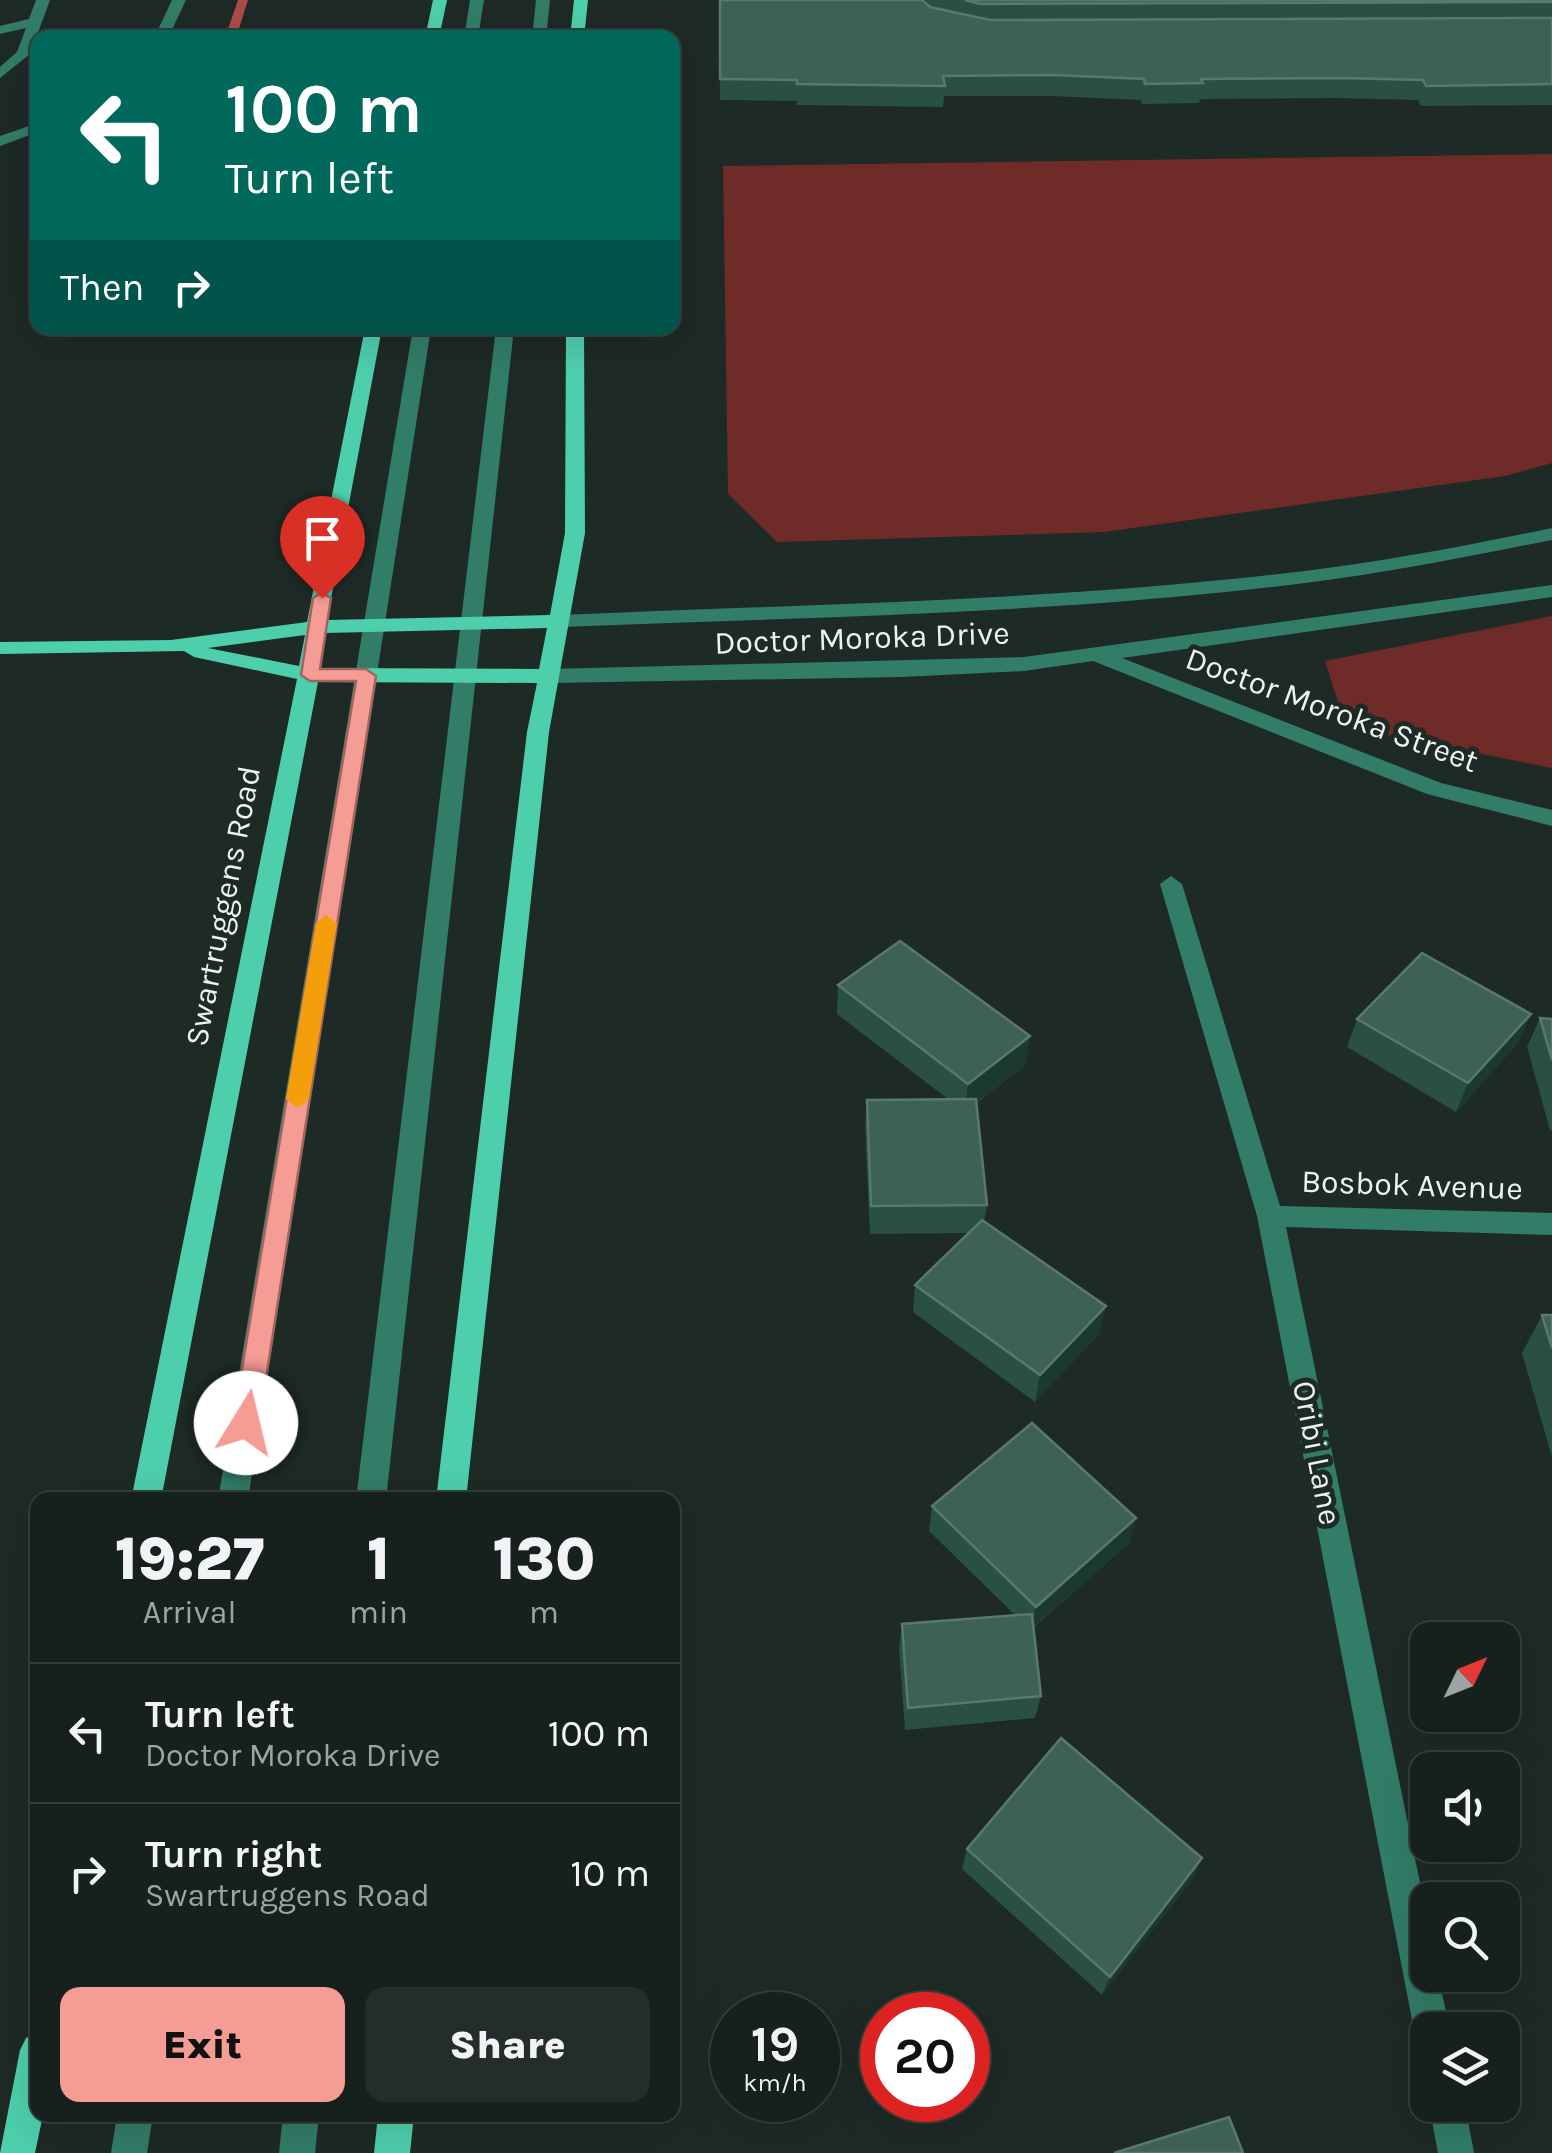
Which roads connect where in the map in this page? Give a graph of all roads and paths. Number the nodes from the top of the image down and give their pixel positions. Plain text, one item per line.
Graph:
1 (44, 0) edge
2 (178, 0) edge
3 (440, 0) edge
4 (478, 0) edge
5 (543, 0) edge
6 (581, 0) edge
7 (36, 21) junction
8 (0, 30) edge
9 (33, 30) edge
10 (165, 30) edge
11 (434, 30) edge
12 (472, 30) edge
13 (539, 30) edge
14 (578, 30) edge
15 (30, 38) edge
16 (1, 75) edge
17 (30, 130) edge
18 (0, 140) edge
19 (372, 335) edge
20 (421, 335) edge
21 (504, 335) edge
22 (574, 335) edge
23 (1552, 534) edge
24 (1552, 591) edge
25 (561, 621) junction
26 (470, 624) junction
27 (374, 626) junction
28 (318, 627) junction
29 (171, 646) junction
30 (0, 648) edge
31 (1092, 654) junction
32 (310, 675) junction
33 (366, 676) junction
34 (465, 676) junction
35 (551, 676) junction
36 (1552, 818) edge
37 (1172, 884) dead end
38 (1270, 1216) junction
39 (1552, 1224) edge
40 (148, 1492) edge
41 (235, 1492) edge
42 (372, 1492) edge
43 (453, 1492) edge
44 (1428, 2012) edge
45 (30, 2089) edge
46 (134, 2122) edge
47 (300, 2122) edge
48 (395, 2122) edge
49 (1450, 2122) edge
50 (17, 2153) edge
51 (128, 2153) edge
52 (297, 2153) edge
53 (392, 2153) edge
54 (1456, 2153) edge

1 - 7 street
2 - 10 street
3 - 11 main road
4 - 12 street
5 - 13 street
6 - 14 main road
7 - 8 street
7 - 9 street
15 - 16 street
17 - 18 street
19 - 28 main road, Swartruggens Road
20 - 27 street
21 - 26 street
22 - 25 main road
23 - 25 street, Doctor Moroka Drive
24 - 31 street, Doctor Moroka Drive
25 - 26 main road, Doctor Moroka Drive
25 - 35 main road
26 - 27 main road, Doctor Moroka Drive
26 - 34 street
27 - 28 main road, Doctor Moroka Drive
27 - 33 street
28 - 29 main road, Doctor Moroka Drive
28 - 32 main road, Swartruggens Road
29 - 30 main road, Doctor Moroka Drive
29 - 32 main road, Doctor Moroka Drive
31 - 35 street, Doctor Moroka Drive
31 - 36 street, Doctor Moroka Street
32 - 33 main road, Doctor Moroka Drive
32 - 40 main road, Swartruggens Road
33 - 34 main road, Doctor Moroka Drive
33 - 41 street
34 - 35 main road, Doctor Moroka Drive
34 - 42 street
35 - 43 main road
37 - 38 street, Oribi Lane
38 - 39 street, Bosbok Avenue
38 - 44 street, Oribi Lane
45 - 50 main road
46 - 51 street
47 - 52 street
48 - 53 main road
49 - 54 street

